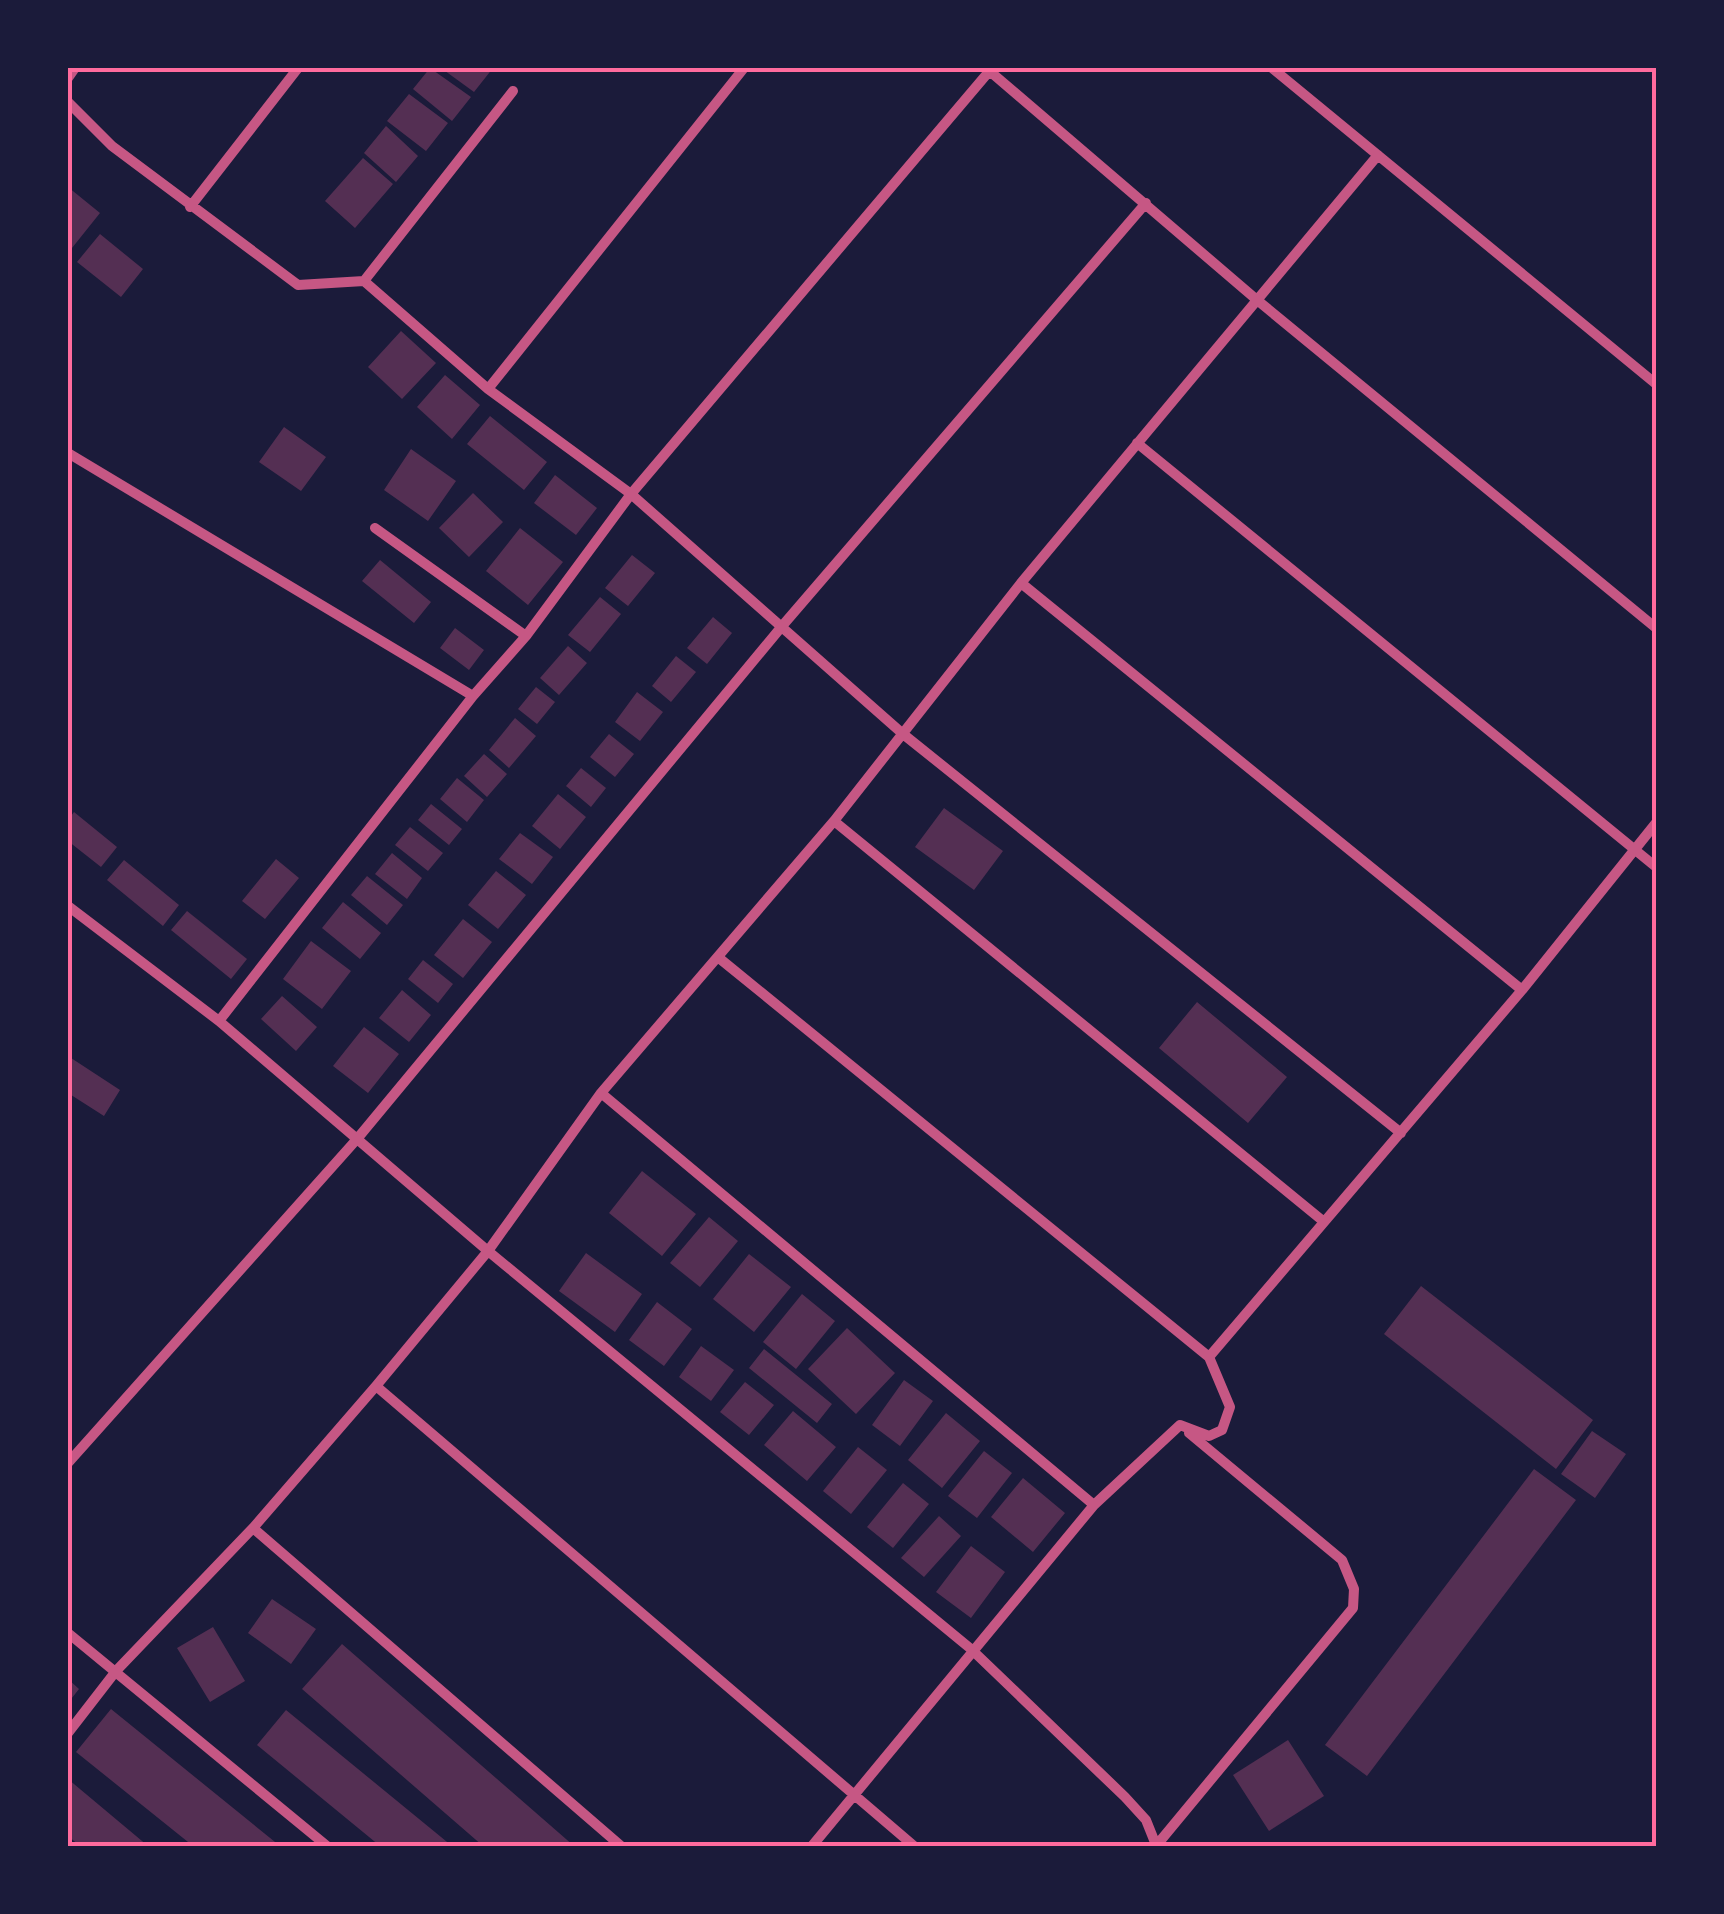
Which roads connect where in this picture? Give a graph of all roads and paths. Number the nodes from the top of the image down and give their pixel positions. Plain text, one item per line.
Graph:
1 (75, 68) edge
2 (277, 68) edge
3 (298, 68) edge
4 (744, 68) edge
5 (1272, 68) edge
6 (989, 69) edge
7 (68, 78) edge
8 (290, 78) junction
9 (514, 90) dead end
10 (68, 102) edge
11 (1378, 155) junction
12 (1146, 203) junction
13 (190, 207) junction
14 (364, 280) junction
15 (1256, 300) junction
16 (1656, 384) edge
17 (488, 389) junction
18 (1137, 443) junction
19 (68, 453) edge
20 (631, 494) junction
21 (375, 528) dead end
22 (1021, 582) junction
23 (783, 624) junction
24 (1656, 628) edge
25 (526, 636) junction
26 (473, 696) junction
27 (903, 734) junction
28 (834, 820) junction
29 (1656, 823) edge
30 (1634, 849) junction
31 (1656, 867) edge
32 (68, 906) edge
33 (719, 958) junction
34 (1522, 990) junction
35 (219, 1021) junction
36 (601, 1094) junction
37 (1401, 1133) junction
38 (357, 1139) junction
39 (1323, 1222) junction
40 (488, 1250) junction
41 (1209, 1357) junction
42 (376, 1386) junction
43 (1180, 1425) junction
44 (68, 1462) edge
45 (1094, 1506) junction
46 (254, 1528) junction
47 (68, 1633) edge
48 (971, 1649) junction
49 (116, 1672) junction
50 (68, 1734) edge
51 (857, 1794) junction
52 (327, 1846) edge
53 (620, 1846) edge
54 (812, 1846) edge
55 (914, 1846) edge
56 (1156, 1846) edge

1 - 7 street
2 - 8 street
3 - 8 street
4 - 17 street
5 - 11 street
6 - 12 street
6 - 20 street
8 - 13 street
9 - 14 street
10 - 13 street
11 - 15 street
11 - 16 street
12 - 15 street
12 - 23 street
13 - 14 street
14 - 17 street
15 - 18 street
15 - 24 street
17 - 20 street
18 - 22 street
18 - 30 street
19 - 26 street
20 - 23 street
20 - 25 street
21 - 25 street
22 - 27 street
22 - 34 street
23 - 27 street
23 - 38 street
25 - 26 street
26 - 35 street
27 - 28 street
27 - 37 street
28 - 33 street
28 - 39 street
29 - 30 street
30 - 31 street
30 - 34 street
32 - 35 street
33 - 36 street
33 - 41 street
34 - 37 street
35 - 38 street
36 - 40 street
36 - 45 street
37 - 39 street
38 - 40 street
38 - 44 street
39 - 41 street
40 - 42 street
40 - 48 street
41 - 43 street
42 - 46 street
42 - 51 street
43 - 45 street
43 - 56 street
45 - 48 street
46 - 49 street
46 - 53 street
47 - 49 street
48 - 51 street
48 - 56 street
49 - 50 street
49 - 52 street
51 - 54 street
51 - 55 street

